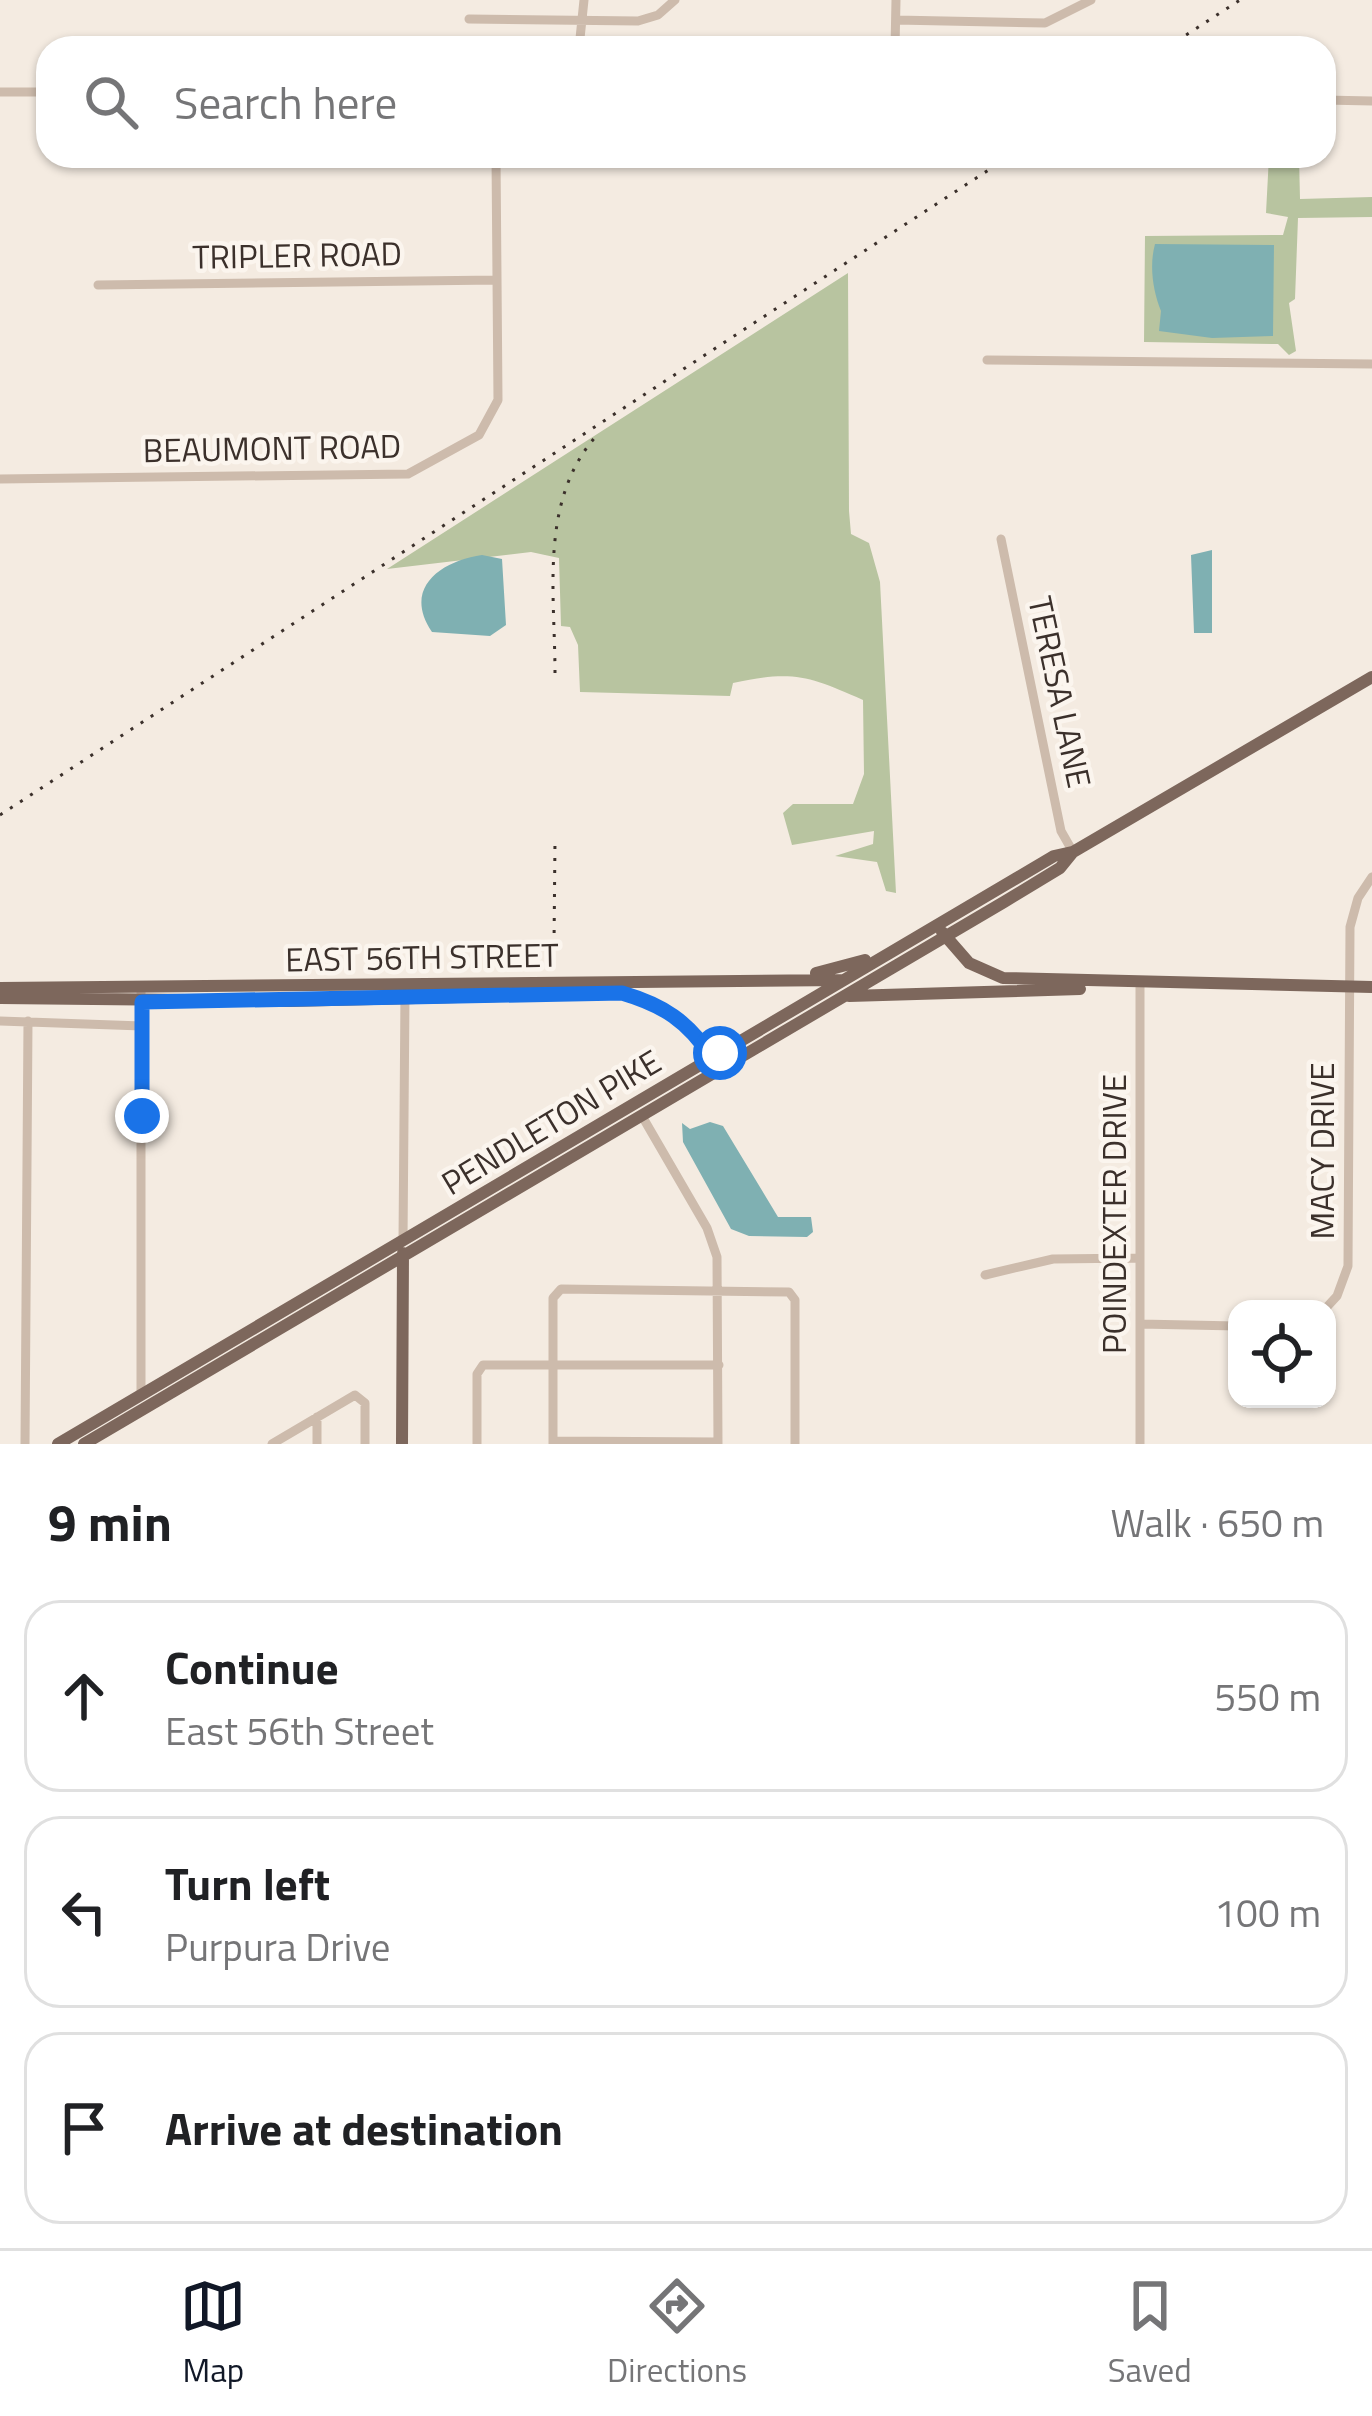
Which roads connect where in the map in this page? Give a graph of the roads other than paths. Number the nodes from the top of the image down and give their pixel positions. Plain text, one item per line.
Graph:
1 (584, 0) edge
2 (675, 0) edge
3 (896, 0) edge
4 (1091, 0) edge
5 (470, 19) dead end
6 (584, 20) junction
7 (896, 20) junction
8 (583, 36) edge
9 (896, 36) edge
10 (0, 92) edge
11 (36, 92) edge
12 (1336, 100) edge
13 (1372, 100) edge
14 (496, 168) edge
15 (496, 280) junction
16 (98, 285) dead end
17 (987, 360) dead end
18 (1372, 364) edge
19 (0, 479) edge
20 (1001, 539) dead end
21 (1372, 677) edge
22 (1073, 852) junction
23 (1372, 877) edge
24 (942, 930) junction
25 (900, 946) junction
26 (791, 977) junction
27 (844, 980) junction
28 (1099, 985) junction
29 (1140, 985) junction
30 (1348, 987) junction
31 (0, 988) edge
32 (1372, 988) edge
33 (405, 993) junction
34 (142, 994) junction
35 (844, 997) junction
36 (0, 998) edge
37 (0, 1021) edge
38 (28, 1021) junction
39 (142, 1026) junction
40 (712, 1058) junction
41 (642, 1116) junction
42 (404, 1241) junction
43 (404, 1257) junction
44 (1140, 1258) junction
45 (985, 1276) dead end
46 (719, 1290) junction
47 (1333, 1300) edge
48 (1140, 1324) junction
49 (1228, 1326) edge
50 (552, 1365) junction
51 (719, 1365) junction
52 (141, 1395) junction
53 (317, 1417) junction
54 (108, 1438) edge
55 (553, 1442) edge
56 (718, 1443) edge
57 (25, 1444) edge
58 (58, 1444) edge
59 (84, 1444) edge
60 (272, 1444) edge
61 (317, 1444) edge
62 (364, 1444) edge
63 (402, 1444) edge
64 (477, 1444) edge
65 (795, 1444) edge
66 (1140, 1444) edge

1 - 6 street
2 - 6 street
3 - 7 street
4 - 7 street
5 - 6 street
6 - 8 street
7 - 9 street
10 - 11 street
12 - 13 street
14 - 15 street
15 - 16 street, TRIPLER ROAD
15 - 19 street, BEAUMONT ROAD
17 - 18 street
20 - 22 street, TERESA LANE
21 - 22 main road, PENDLETON PIKE
22 - 24 main road, PENDLETON PIKE
23 - 30 street, MACY DRIVE
24 - 25 main road, PENDLETON PIKE
24 - 28 main road
24 - 35 main road, PENDLETON PIKE
25 - 26 main road
25 - 27 main road, PENDLETON PIKE
26 - 27 main road, EAST 56TH STREET
26 - 33 main road, EAST 56TH STREET
27 - 40 main road, PENDLETON PIKE
28 - 29 main road
28 - 35 main road
29 - 30 main road
29 - 44 street, POINDEXTER DRIVE
30 - 32 main road
30 - 47 street, MACY DRIVE
31 - 34 main road, EAST 56TH STREET
33 - 34 main road, EAST 56TH STREET
33 - 40 main road, EAST 56TH STREET
33 - 42 street
34 - 36 main road, EAST 56TH STREET
34 - 39 street
35 - 41 main road, PENDLETON PIKE
37 - 38 street
38 - 39 street
38 - 57 street
39 - 52 street
40 - 42 main road, PENDLETON PIKE
41 - 43 main road, PENDLETON PIKE
41 - 46 street
42 - 43 main road
42 - 52 main road, PENDLETON PIKE
43 - 54 main road, PENDLETON PIKE
43 - 63 main road
44 - 45 street
44 - 48 street, POINDEXTER DRIVE
46 - 50 street
46 - 51 street
46 - 65 street
48 - 49 street
48 - 66 street, POINDEXTER DRIVE
50 - 51 street
50 - 55 street
50 - 64 street
51 - 56 street
52 - 58 main road, PENDLETON PIKE
53 - 60 street
53 - 61 street
53 - 62 street
54 - 59 main road, PENDLETON PIKE
55 - 56 street

